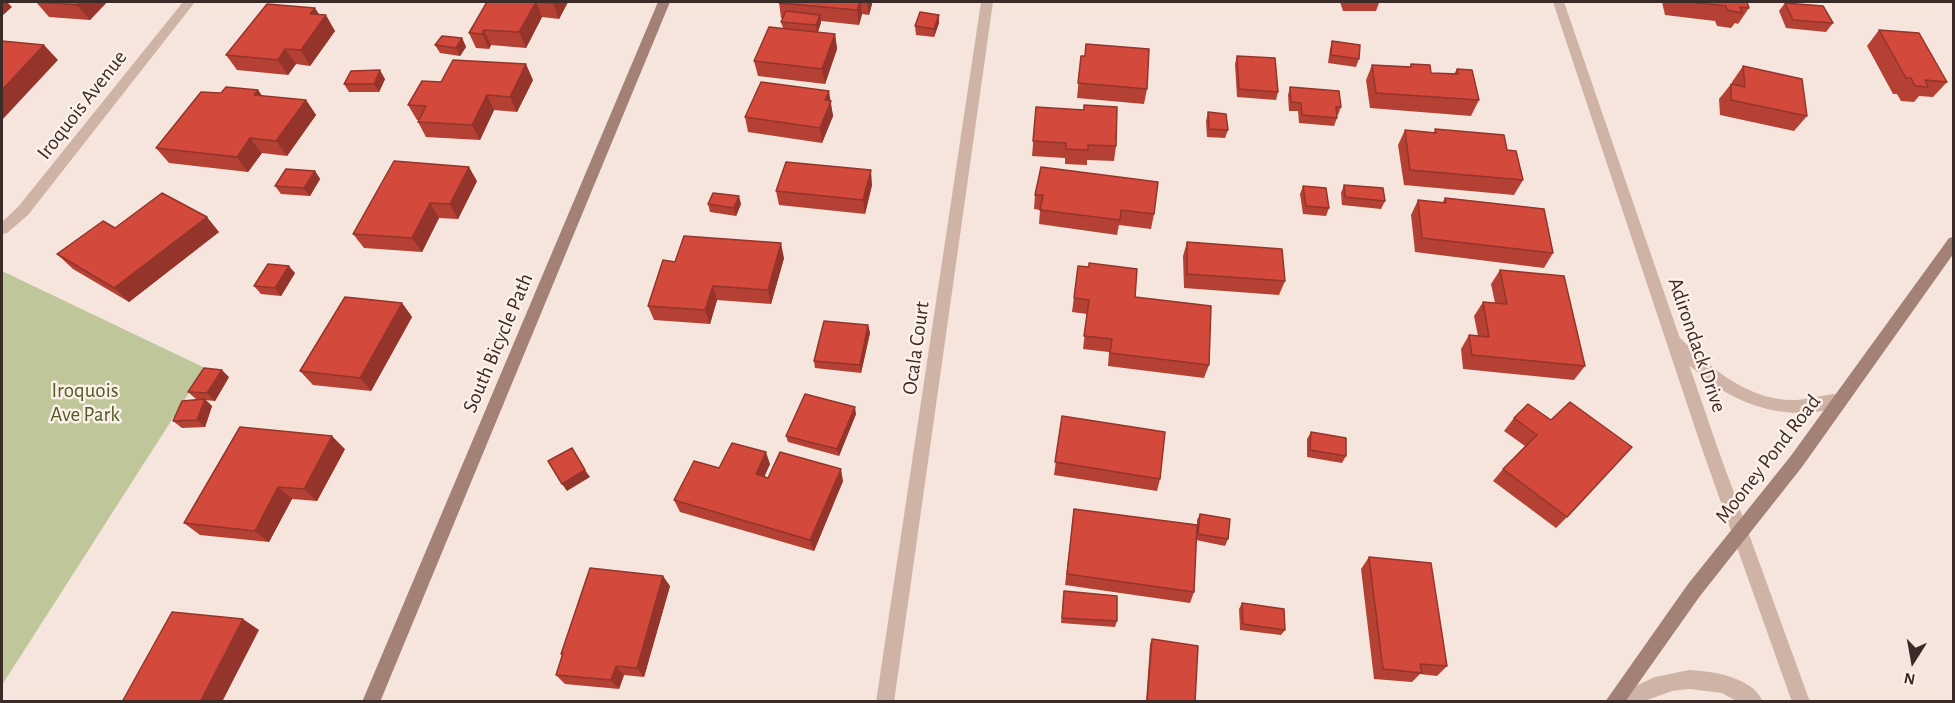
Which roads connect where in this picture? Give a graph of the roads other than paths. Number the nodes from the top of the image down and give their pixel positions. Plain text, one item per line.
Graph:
1 (189, 2) edge
2 (664, 2) edge
3 (987, 2) edge
4 (1558, 2) edge
5 (2, 229) edge
6 (1953, 242) edge
7 (1673, 340) junction
8 (1840, 400) junction
9 (1740, 529) junction
10 (371, 702) edge
11 (885, 702) edge
12 (1614, 702) edge
13 (1623, 702) edge
14 (1754, 702) edge
15 (1801, 702) edge

1 - 5 street, Iroquois Avenue
2 - 10 street, South Bicycle Path
3 - 11 street, Ocala Court
4 - 7 street, Adirondack Drive
6 - 8 street, Mooney Pond Road
7 - 8 street
7 - 9 street, Adirondack Drive
8 - 9 street, Mooney Pond Road
9 - 12 street, Mooney Pond Road
9 - 15 street, Adirondack Drive
13 - 14 street

